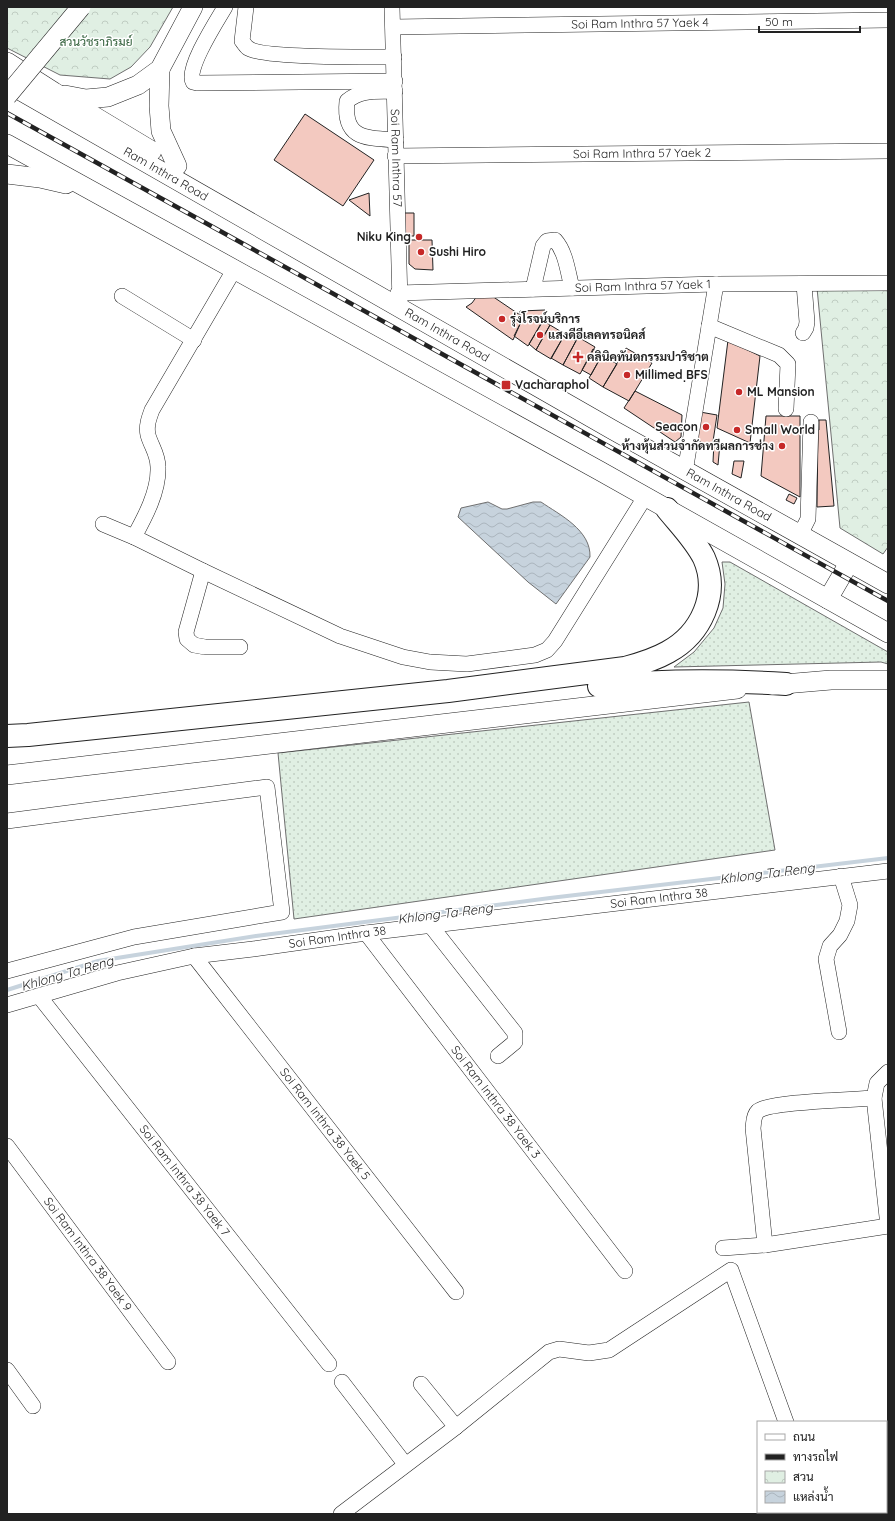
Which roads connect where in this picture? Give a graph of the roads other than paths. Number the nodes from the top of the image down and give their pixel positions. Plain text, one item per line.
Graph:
1 (81, 7) edge
2 (193, 7) edge
3 (225, 7) edge
4 (246, 7) edge
5 (392, 7) edge
6 (888, 20) edge
7 (393, 26) junction
8 (394, 57) junction
9 (7, 62) edge
10 (160, 69) junction
11 (7, 83) edge
12 (395, 86) junction
13 (54, 92) junction
14 (7, 96) edge
15 (396, 140) junction
16 (7, 144) edge
17 (888, 152) edge
18 (395, 156) junction
19 (177, 166) junction
20 (7, 174) edge
21 (85, 188) junction
22 (308, 255) junction
23 (234, 270) junction
24 (888, 283) edge
25 (716, 284) junction
26 (804, 284) junction
27 (572, 288) junction
28 (533, 289) junction
29 (122, 296) dead end
30 (400, 301) junction
31 (709, 326) junction
32 (803, 333) dead end
33 (194, 340) junction
34 (786, 409) dead end
35 (811, 422) dead end
36 (686, 472) junction
37 (645, 497) junction
38 (667, 509) junction
39 (103, 524) dead end
40 (800, 535) junction
41 (134, 537) junction
42 (849, 563) junction
43 (203, 571) junction
44 (886, 580) edge
45 (828, 599) junction
46 (888, 633) edge
47 (240, 646) dead end
48 (888, 680) edge
49 (786, 684) joint
50 (393, 721) junction
51 (7, 736) edge
52 (7, 749) edge
53 (7, 775) edge
54 (7, 821) edge
55 (888, 871) edge
56 (841, 876) junction
57 (431, 926) junction
58 (366, 933) junction
59 (194, 956) junction
60 (7, 971) edge
61 (39, 996) junction
62 (7, 1005) edge
63 (839, 1032) dead end
64 (498, 1056) dead end
65 (888, 1072) edge
66 (874, 1098) junction
67 (7, 1146) edge
68 (888, 1226) edge
69 (765, 1245) junction
70 (723, 1248) dead end
71 (625, 1271) dead end
72 (456, 1292) dead end
73 (168, 1362) dead end
74 (329, 1364) dead end
75 (7, 1370) edge
76 (342, 1382) dead end
77 (421, 1384) dead end
78 (33, 1406) dead end
79 (786, 1421) edge
80 (456, 1427) junction
81 (405, 1464) junction
82 (341, 1514) edge

1 - 14 main road, bridge
2 - 10 main road
3 - 12 street
4 - 8 street
5 - 7 street, Soi Ram Inthra 57
6 - 7 street, Soi Ram Inthra 57 Yaek 4
7 - 8 street, Soi Ram Inthra 57
8 - 12 street, Soi Ram Inthra 57
9 - 13 main road
10 - 13 main road
10 - 19 main road
11 - 22 main road, Ram Inthra Road
12 - 15 street, Soi Ram Inthra 57
12 - 15 street
13 - 19 main road
15 - 18 street, Soi Ram Inthra 57
16 - 21 main road
17 - 18 street, Soi Ram Inthra 57 Yaek 2
18 - 30 street, Soi Ram Inthra 57
19 - 22 main road
20 - 21 main road
21 - 23 main road
22 - 30 main road, Ram Inthra Road
23 - 33 street
23 - 37 main road
24 - 26 street, Soi Ram Inthra 57 Yaek 1
25 - 26 street, Soi Ram Inthra 57 Yaek 1
25 - 27 street, Soi Ram Inthra 57 Yaek 1
25 - 31 street
26 - 32 street
27 - 28 street, Soi Ram Inthra 57 Yaek 1
27 - 28 street
28 - 30 street, Soi Ram Inthra 57 Yaek 1
29 - 33 street
30 - 36 main road, Ram Inthra Road
31 - 34 street
31 - 36 street
33 - 41 street
35 - 40 street
36 - 40 main road, Ram Inthra Road
37 - 38 main road
37 - 43 street
38 - 45 main road
38 - 51 highway
39 - 41 street
40 - 42 main road, Ram Inthra Road
41 - 43 street
42 - 44 main road, Ram Inthra Road
42 - 45 main road
43 - 47 street
45 - 46 main road
48 - 49 main road
49 - 50 highway
50 - 52 highway
50 - 53 main road
54 - 60 street
55 - 56 street, Soi Ram Inthra 38
56 - 57 street, Soi Ram Inthra 38
56 - 63 street
57 - 58 street, Soi Ram Inthra 38
57 - 64 street
58 - 59 street, Soi Ram Inthra 38
58 - 71 street, Soi Ram Inthra 38 Yaek 3
59 - 61 street, Soi Ram Inthra 38
59 - 72 street, Soi Ram Inthra 38 Yaek 5
61 - 62 street, Soi Ram Inthra 38
61 - 74 street, Soi Ram Inthra 38 Yaek 7
65 - 66 street
66 - 68 street
66 - 69 street
67 - 73 street, Soi Ram Inthra 38 Yaek 9
68 - 69 street
69 - 70 street
75 - 78 street
76 - 81 street
77 - 80 street
79 - 80 street
80 - 81 street
81 - 82 street

